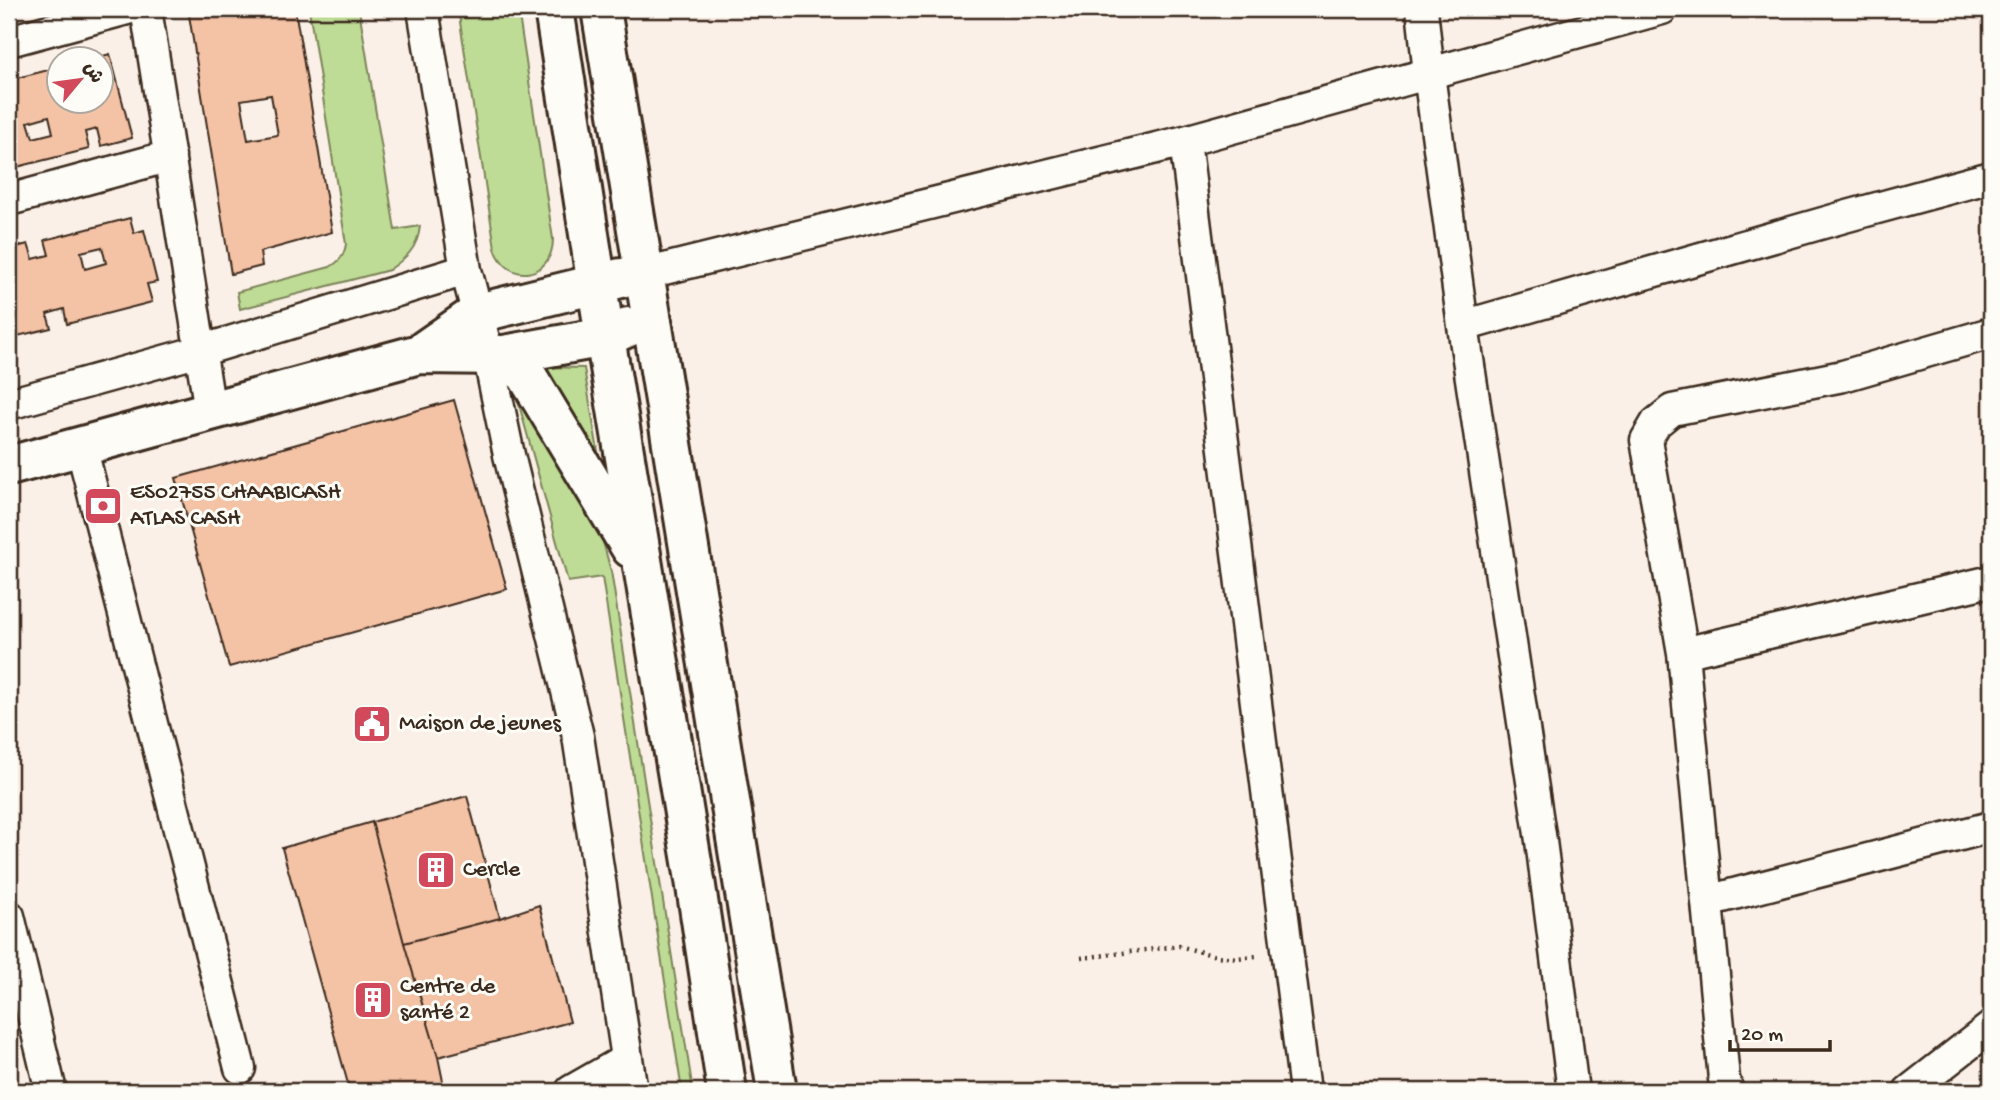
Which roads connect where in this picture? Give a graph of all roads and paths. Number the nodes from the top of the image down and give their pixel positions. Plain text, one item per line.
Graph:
1 (127, 9) edge
2 (146, 9) edge
3 (423, 9) edge
4 (554, 9) edge
5 (601, 9) edge
6 (1422, 9) edge
7 (1662, 9) edge
8 (9, 41) edge
9 (1429, 74) junction
10 (1185, 141) junction
11 (170, 156) junction
12 (1991, 177) edge
13 (9, 200) edge
14 (466, 270) junction
15 (644, 274) junction
16 (597, 283) junction
17 (478, 313) junction
18 (650, 317) junction
19 (1463, 326) junction
20 (1991, 333) edge
21 (605, 337) junction
22 (200, 351) junction
23 (419, 354) junction
24 (496, 354) junction
25 (9, 404) edge
26 (210, 411) junction
27 (81, 446) junction
28 (9, 466) edge
29 (644, 571) junction
30 (1991, 582) edge
31 (1683, 653) junction
32 (1991, 827) edge
33 (1707, 901) junction
34 (9, 916) edge
35 (1289, 954) junction
36 (1081, 958) dead end
37 (1991, 1027) edge
38 (627, 1059) junction
39 (240, 1068) dead end
40 (51, 1091) edge
41 (571, 1091) edge
42 (632, 1091) edge
43 (727, 1091) edge
44 (777, 1091) edge
45 (1305, 1091) edge
46 (1573, 1091) edge
47 (1728, 1091) edge
48 (1909, 1091) edge

1 - 8 street
2 - 11 street
3 - 14 street
4 - 16 main road
5 - 15 main road
6 - 9 street
7 - 9 street
9 - 10 street
9 - 19 street
10 - 15 street
10 - 35 street
11 - 13 street
11 - 22 street
12 - 19 street
14 - 17 street
14 - 22 street
15 - 16 main road
15 - 18 main road
16 - 17 main road
16 - 21 main road
17 - 23 main road
17 - 24 street
18 - 21 main road
18 - 44 main road
19 - 46 street
20 - 31 street
21 - 24 main road
21 - 29 main road
22 - 25 street
22 - 26 street
23 - 24 main road
23 - 26 main road
24 - 29 main road
24 - 38 street
26 - 27 main road
27 - 28 main road
27 - 39 street
29 - 43 main road
30 - 31 street
31 - 33 street
32 - 33 street
33 - 47 street
34 - 40 street
35 - 36 path
35 - 45 street
37 - 48 street
38 - 41 street
38 - 42 street

